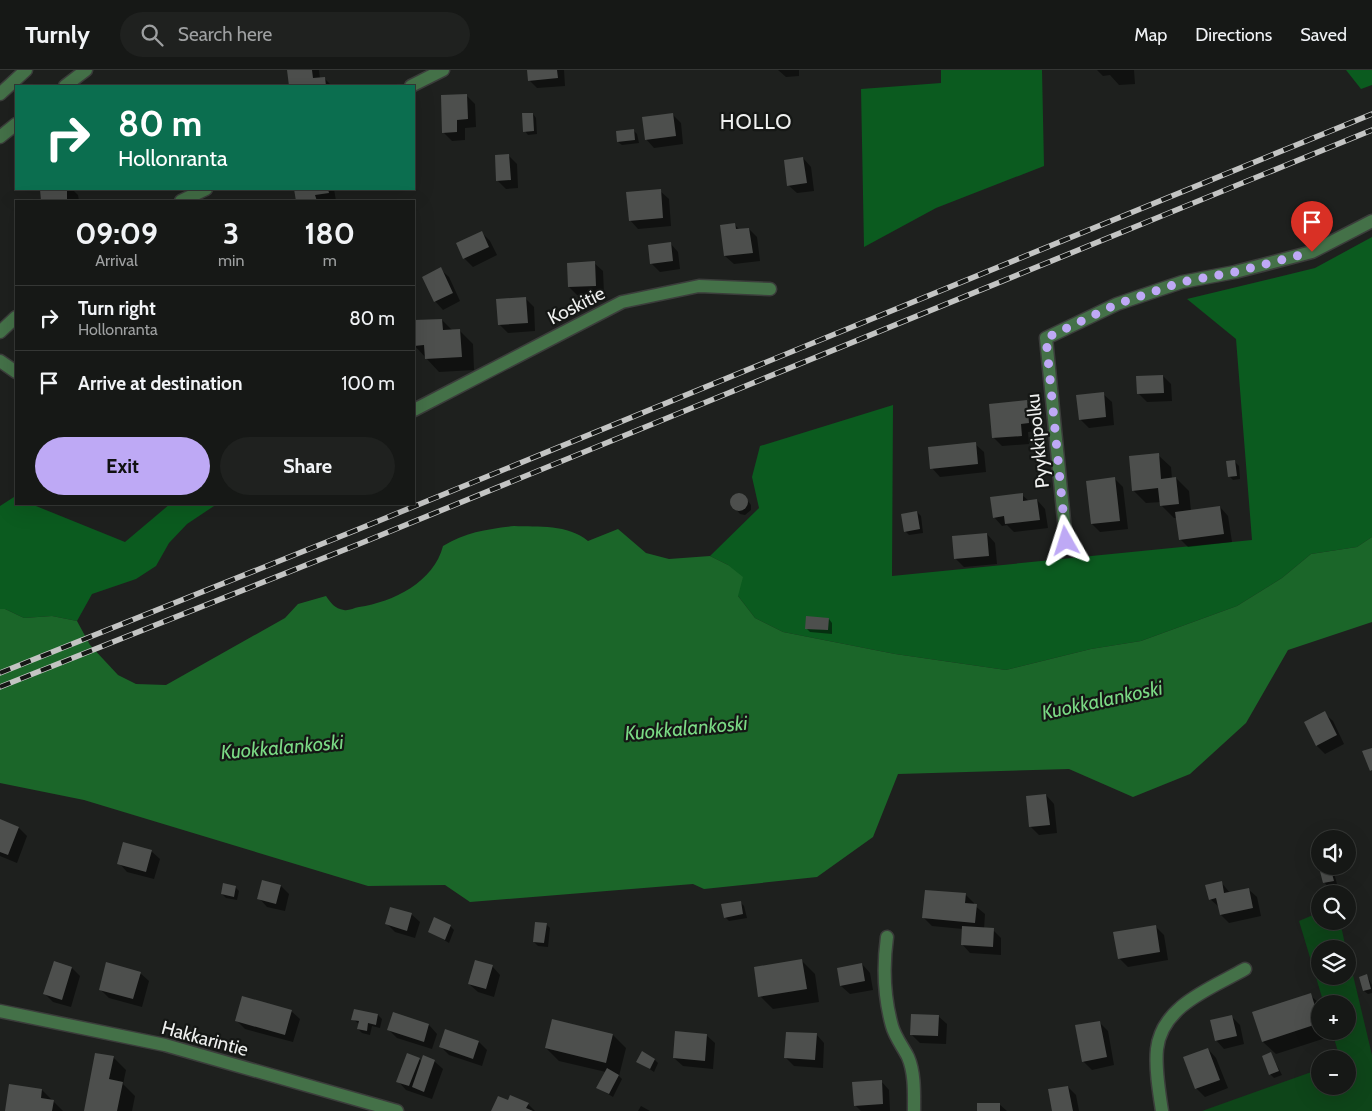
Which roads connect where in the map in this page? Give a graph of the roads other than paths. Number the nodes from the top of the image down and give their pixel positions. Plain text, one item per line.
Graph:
1 (26, 70) edge
2 (86, 70) edge
3 (443, 70) edge
4 (66, 85) edge
5 (413, 85) edge
6 (0, 94) edge
7 (15, 125) edge
8 (0, 137) edge
9 (204, 190) edge
10 (183, 200) edge
11 (1372, 221) edge
12 (770, 289) dead end
13 (15, 317) edge
14 (0, 332) edge
15 (0, 361) edge
16 (15, 371) edge
17 (415, 409) edge
18 (1066, 541) dead end
19 (887, 937) dead end
20 (1245, 969) dead end
21 (0, 1011) edge
22 (398, 1111) edge
23 (914, 1111) edge
24 (1162, 1111) edge

1 - 6 street
2 - 4 street
3 - 5 street
7 - 8 street
9 - 10 street
11 - 18 street, Pyykkipolku
12 - 17 street, Koskitie
13 - 14 street
15 - 16 street
19 - 23 street
20 - 24 street
21 - 22 street, Hakkarintie

